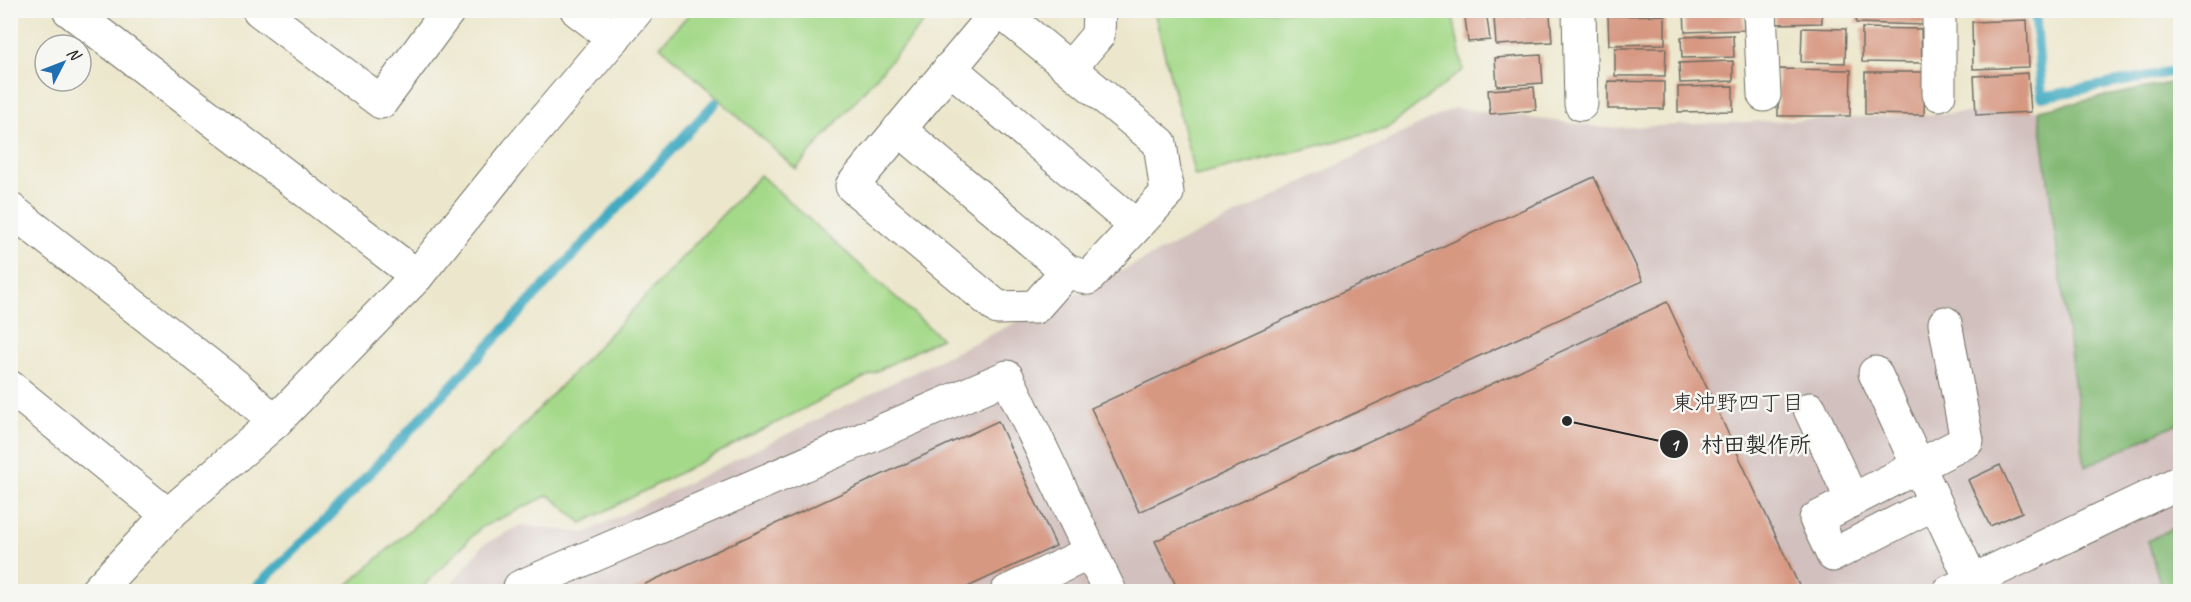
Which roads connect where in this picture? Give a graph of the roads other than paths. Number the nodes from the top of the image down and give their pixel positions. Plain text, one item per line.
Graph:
1 (69, 10) edge
2 (259, 10) edge
3 (449, 10) edge
4 (577, 10) edge
5 (637, 10) edge
6 (999, 10) edge
7 (1099, 10) edge
8 (1579, 10) edge
9 (1760, 10) edge
10 (1939, 10) edge
11 (614, 38) junction
12 (950, 68) junction
13 (1070, 68) junction
14 (1939, 94) dead end
15 (1764, 95) dead end
16 (1581, 104) dead end
17 (899, 129) junction
18 (10, 209) edge
19 (1136, 226) junction
20 (1067, 271) junction
21 (417, 276) junction
22 (1945, 323) dead end
23 (1875, 373) dead end
24 (10, 387) edge
25 (1810, 409) dead end
26 (275, 422) junction
27 (1918, 465) junction
28 (2181, 482) edge
29 (1852, 500) junction
30 (1935, 503) junction
31 (168, 515) junction
32 (1091, 552) junction
33 (1966, 588) edge
34 (96, 591) edge
35 (522, 591) edge
36 (1007, 591) edge
37 (1110, 591) edge

1 - 21 street
2 - 3 street
4 - 11 street
5 - 11 street
6 - 12 street
6 - 13 street
7 - 13 street
8 - 16 street
9 - 15 street
10 - 14 street
11 - 21 street
12 - 17 street
12 - 19 street
13 - 19 street
17 - 20 street
17 - 20 street
18 - 26 street
19 - 20 street
21 - 26 street
22 - 27 street
23 - 27 street
24 - 31 street
25 - 29 street
26 - 31 street
27 - 29 street
27 - 30 street
28 - 33 street
29 - 30 street
30 - 33 street
31 - 34 street
32 - 35 street
32 - 36 street
32 - 37 street

